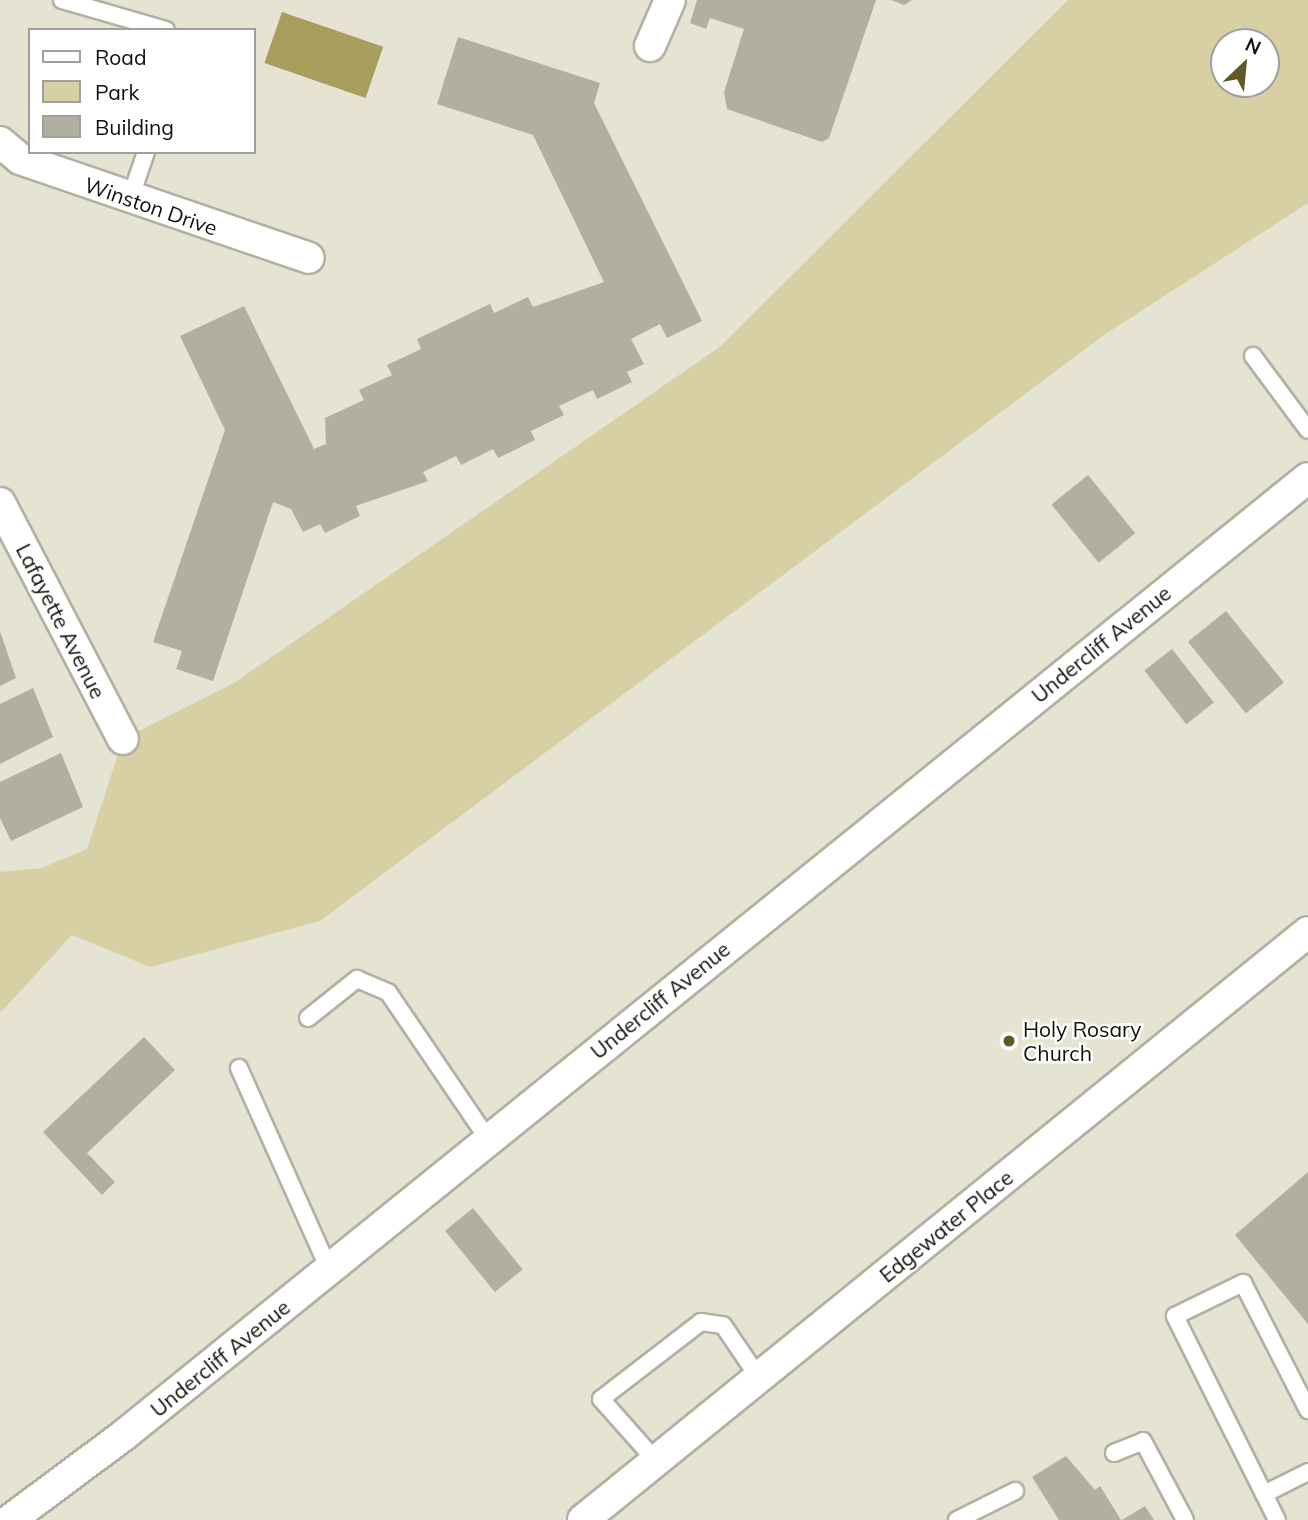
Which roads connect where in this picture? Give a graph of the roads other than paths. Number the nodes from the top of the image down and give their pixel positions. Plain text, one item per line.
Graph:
1 (62, 0) edge
2 (670, 0) edge
3 (159, 28) edge
4 (650, 46) dead end
5 (0, 142) edge
6 (145, 154) edge
7 (130, 199) junction
8 (309, 258) dead end
9 (1253, 356) dead end
10 (1308, 430) edge
11 (1308, 478) edge
12 (0, 503) edge
13 (123, 739) dead end
14 (1308, 932) edge
15 (308, 1018) dead end
16 (239, 1068) dead end
17 (488, 1139) junction
18 (329, 1269) junction
19 (758, 1378) junction
20 (1308, 1410) edge
21 (1114, 1454) dead end
22 (656, 1461) junction
23 (1308, 1472) edge
24 (1015, 1491) dead end
25 (1264, 1494) junction
26 (19, 1517) edge
27 (583, 1520) edge
28 (957, 1520) edge
29 (1185, 1520) edge
30 (1277, 1520) edge

1 - 3 lane
2 - 4 street
5 - 7 street, Winston Drive
6 - 7 lane
7 - 8 street, Winston Drive
9 - 10 lane
11 - 17 street, Undercliff Avenue
12 - 13 street, Lafayette Avenue
14 - 19 street, Edgewater Place
15 - 17 lane
16 - 18 lane
17 - 18 street, Undercliff Avenue
18 - 26 street, Undercliff Avenue
19 - 22 street, Edgewater Place
19 - 22 lane
20 - 25 lane
21 - 29 lane
22 - 27 street, Edgewater Place
23 - 25 lane
24 - 28 lane
25 - 30 lane

